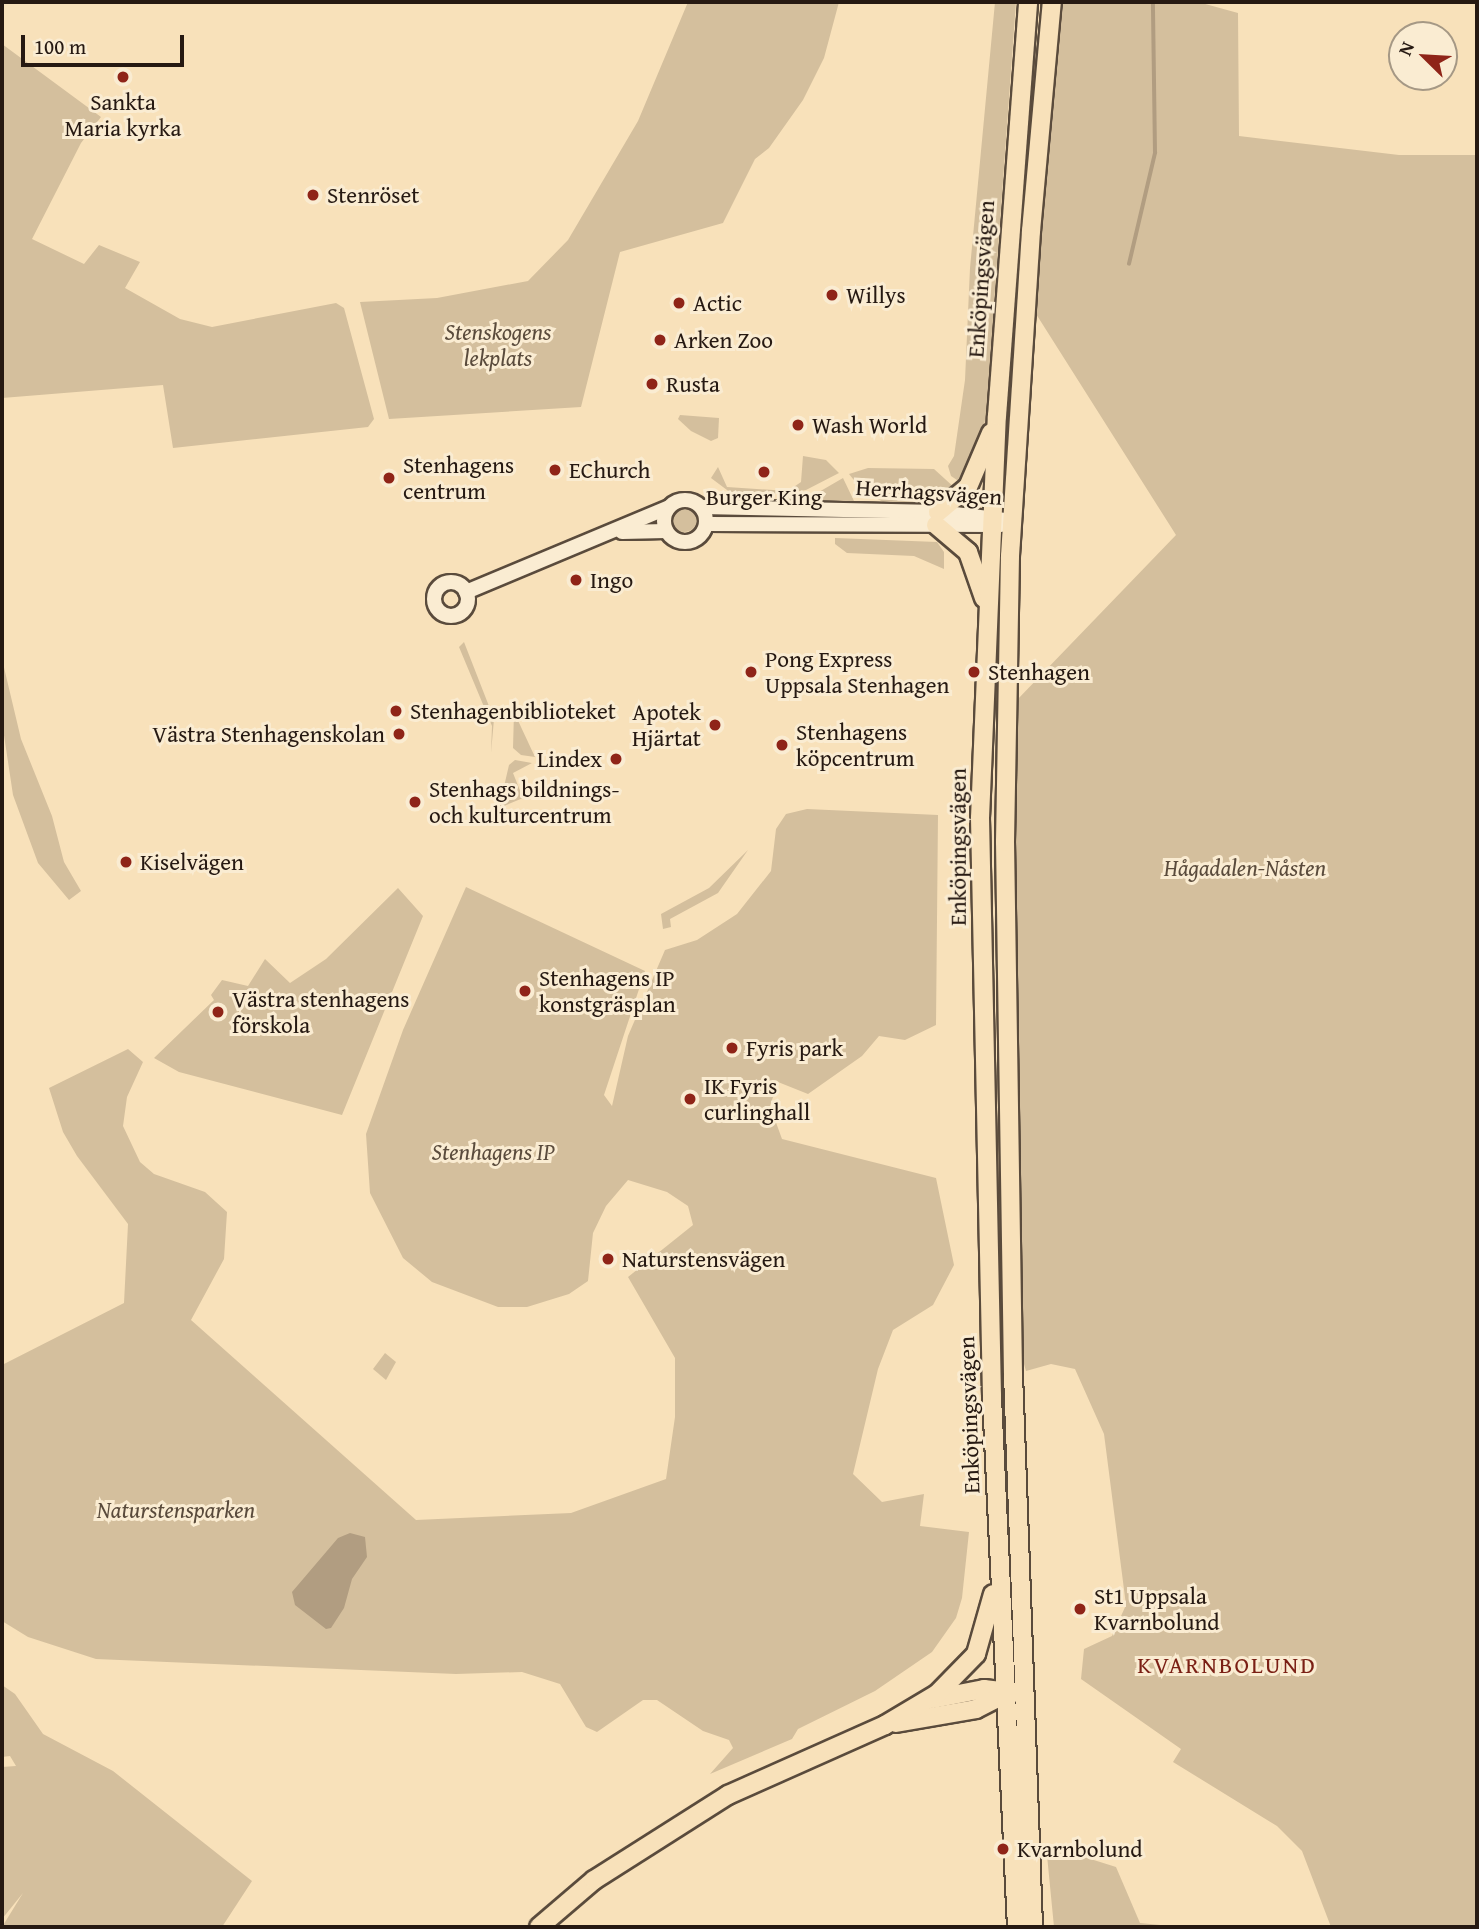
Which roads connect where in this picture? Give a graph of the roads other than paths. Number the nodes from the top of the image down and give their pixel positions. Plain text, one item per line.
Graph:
1 (1028, 2) edge
2 (1052, 2) edge
3 (997, 416) junction
4 (702, 507) junction
5 (667, 508) junction
6 (937, 518) junction
7 (1013, 521) junction
8 (994, 522) junction
9 (706, 524) junction
10 (666, 531) junction
11 (613, 533) junction
12 (467, 592) dead end
13 (988, 615) junction
14 (999, 1542) junction
15 (1025, 1692) junction
16 (1006, 1694) junction
17 (925, 1701) junction
18 (976, 1709) junction
19 (885, 1725) junction
20 (1006, 1733) junction
21 (539, 1927) edge
22 (1017, 1927) edge
23 (1033, 1927) edge

1 - 3 main road, Enköpingsvägen
2 - 7 main road, Enköpingsvägen
3 - 6 main road
3 - 8 main road, Enköpingsvägen
4 - 5 street
4 - 6 street, Herrhagsvägen
4 - 9 street
5 - 10 street
5 - 11 street
6 - 8 street, Herrhagsvägen
6 - 9 street, Herrhagsvägen
6 - 13 main road
7 - 8 street, Herrhagsvägen
7 - 15 main road, Enköpingsvägen
8 - 13 main road, Enköpingsvägen
9 - 10 street
10 - 11 street
11 - 12 street
13 - 14 main road, Enköpingsvägen
14 - 16 main road, Enköpingsvägen
14 - 17 main road
15 - 16 main road
15 - 23 main road, Enköpingsvägen
16 - 17 main road
16 - 18 main road
16 - 20 main road, Enköpingsvägen
17 - 19 main road
18 - 19 main road
18 - 20 main road
19 - 21 main road
20 - 22 main road, Enköpingsvägen

